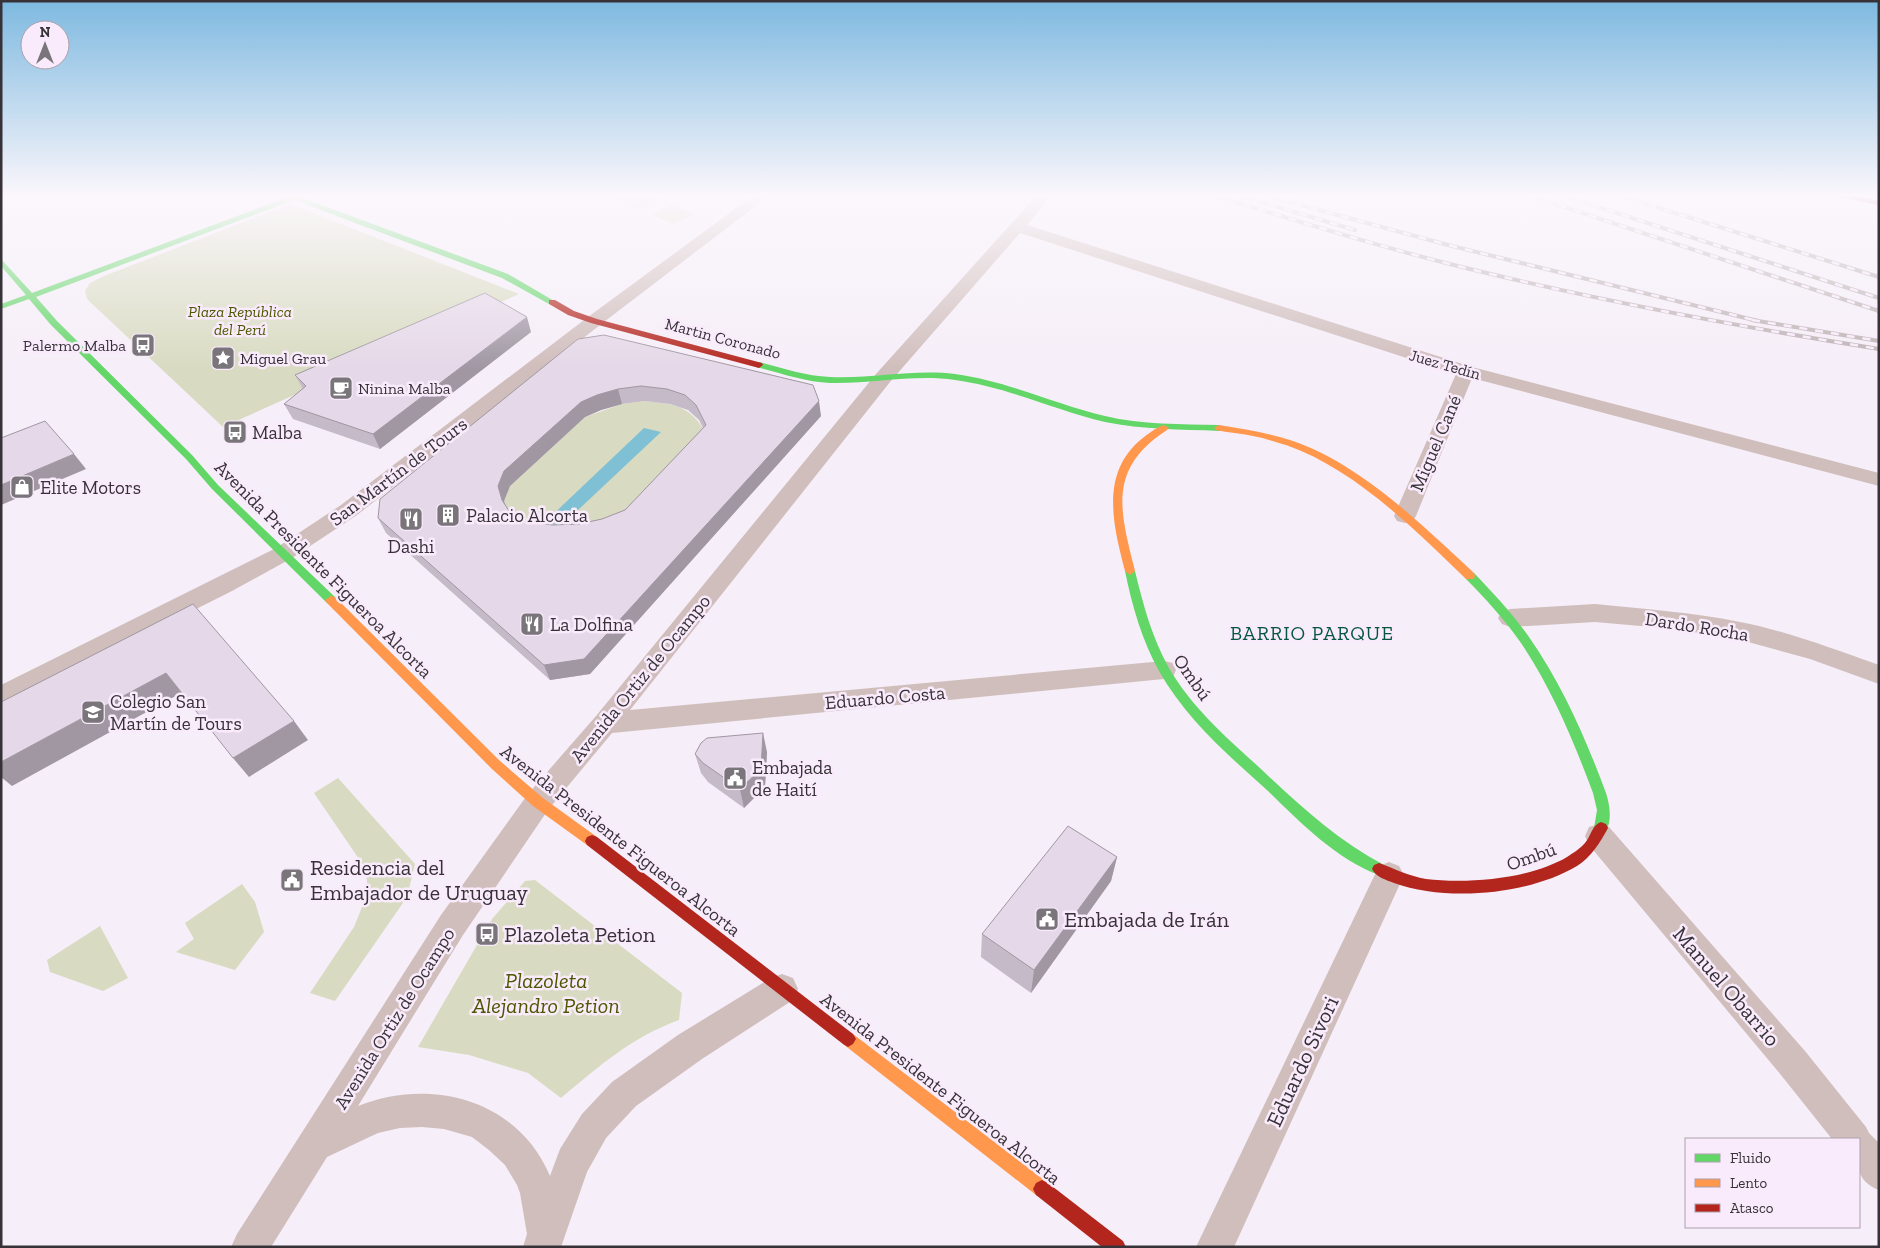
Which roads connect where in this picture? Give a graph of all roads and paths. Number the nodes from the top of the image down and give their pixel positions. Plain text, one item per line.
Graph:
1 (146, 253) edge
2 (446, 253) edge
3 (685, 253) edge
4 (994, 253) edge
5 (1096, 253) edge
6 (1, 261) edge
7 (31, 297) junction
8 (1, 307) edge
9 (594, 321) junction
10 (1466, 371) junction
11 (883, 378) junction
12 (1164, 428) junction
13 (1879, 480) edge
14 (1404, 516) junction
15 (284, 553) junction
16 (1510, 618) junction
17 (1164, 670) junction
18 (1879, 675) edge
19 (1, 697) edge
20 (605, 723) junction
21 (538, 802) junction
22 (1599, 836) junction
23 (1389, 875) junction
24 (782, 989) junction
25 (1853, 1138) edge
26 (314, 1145) junction
27 (1860, 1147) edge
28 (1879, 1172) edge
29 (544, 1241) edge
30 (250, 1247) edge
31 (1117, 1247) edge
32 (1215, 1247) edge

1 - 7 street
2 - 9 street, Martin Coronado
3 - 9 street, San Martín de Tours
4 - 11 street, Avenida Ortiz de Ocampo
5 - 10 street, Juez Tedín
6 - 7 street, Avenida Presidente Figueroa Alcorta
7 - 8 street
7 - 15 street, Avenida Presidente Figueroa Alcorta
9 - 11 street, Martin Coronado
9 - 15 street, San Martín de Tours
10 - 13 street, Juez Tedín
10 - 14 street, Miguel Cané
11 - 12 street, Martin Coronado
11 - 20 street, Avenida Ortiz de Ocampo
12 - 14 street
12 - 17 street, Ombú
14 - 16 street
15 - 19 street, San Martín de Tours
15 - 21 street, Avenida Presidente Figueroa Alcorta
16 - 18 street, Dardo Rocha
16 - 22 street
17 - 20 street, Eduardo Costa
17 - 23 street, Ombú
20 - 21 street, Avenida Ortiz de Ocampo
21 - 24 street, Avenida Presidente Figueroa Alcorta
21 - 26 street, Avenida Ortiz de Ocampo
22 - 23 street, Ombú
22 - 25 street, Manuel Obarrio
23 - 32 street, Eduardo Sivori
24 - 29 street
24 - 31 street, Avenida Presidente Figueroa Alcorta
26 - 29 street
26 - 30 street, Avenida Ortiz de Ocampo
27 - 28 street

